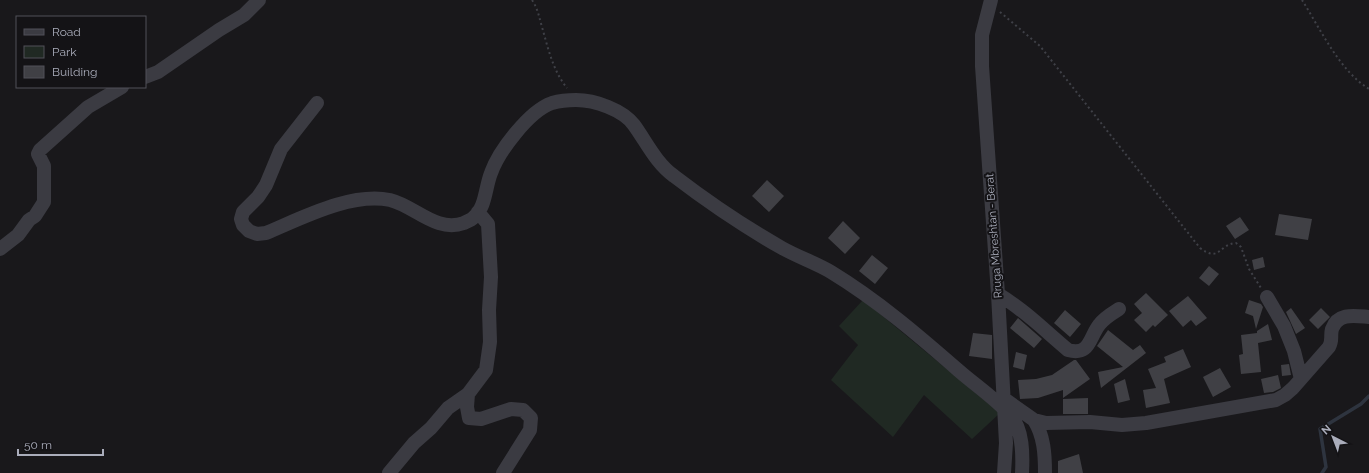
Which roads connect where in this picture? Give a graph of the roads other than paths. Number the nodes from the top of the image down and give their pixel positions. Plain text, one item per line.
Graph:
1 (259, 0) edge
2 (990, 2) edge
3 (146, 77) edge
4 (120, 88) edge
5 (318, 103) dead end
6 (478, 212) junction
7 (0, 249) edge
8 (998, 294) junction
9 (1267, 297) road end
10 (1118, 309) dead end
11 (1369, 317) edge
12 (1301, 379) junction
13 (468, 394) junction
14 (1003, 403) junction
15 (1034, 420) junction
16 (389, 473) edge
17 (503, 473) edge
18 (1004, 473) edge
19 (1022, 473) edge
20 (1045, 473) edge

1 - 3 street
2 - 8 street, Rruga Mbreshtan - Berat
4 - 7 street
5 - 6 street
6 - 13 street
6 - 14 street
8 - 10 street
8 - 14 street, Rruga Mbreshtan - Berat
9 - 12 street
11 - 12 street
12 - 15 street
13 - 16 street
13 - 17 street
14 - 15 street
14 - 18 street, Rruga Mbreshtan - Berat
14 - 19 street
15 - 20 street

